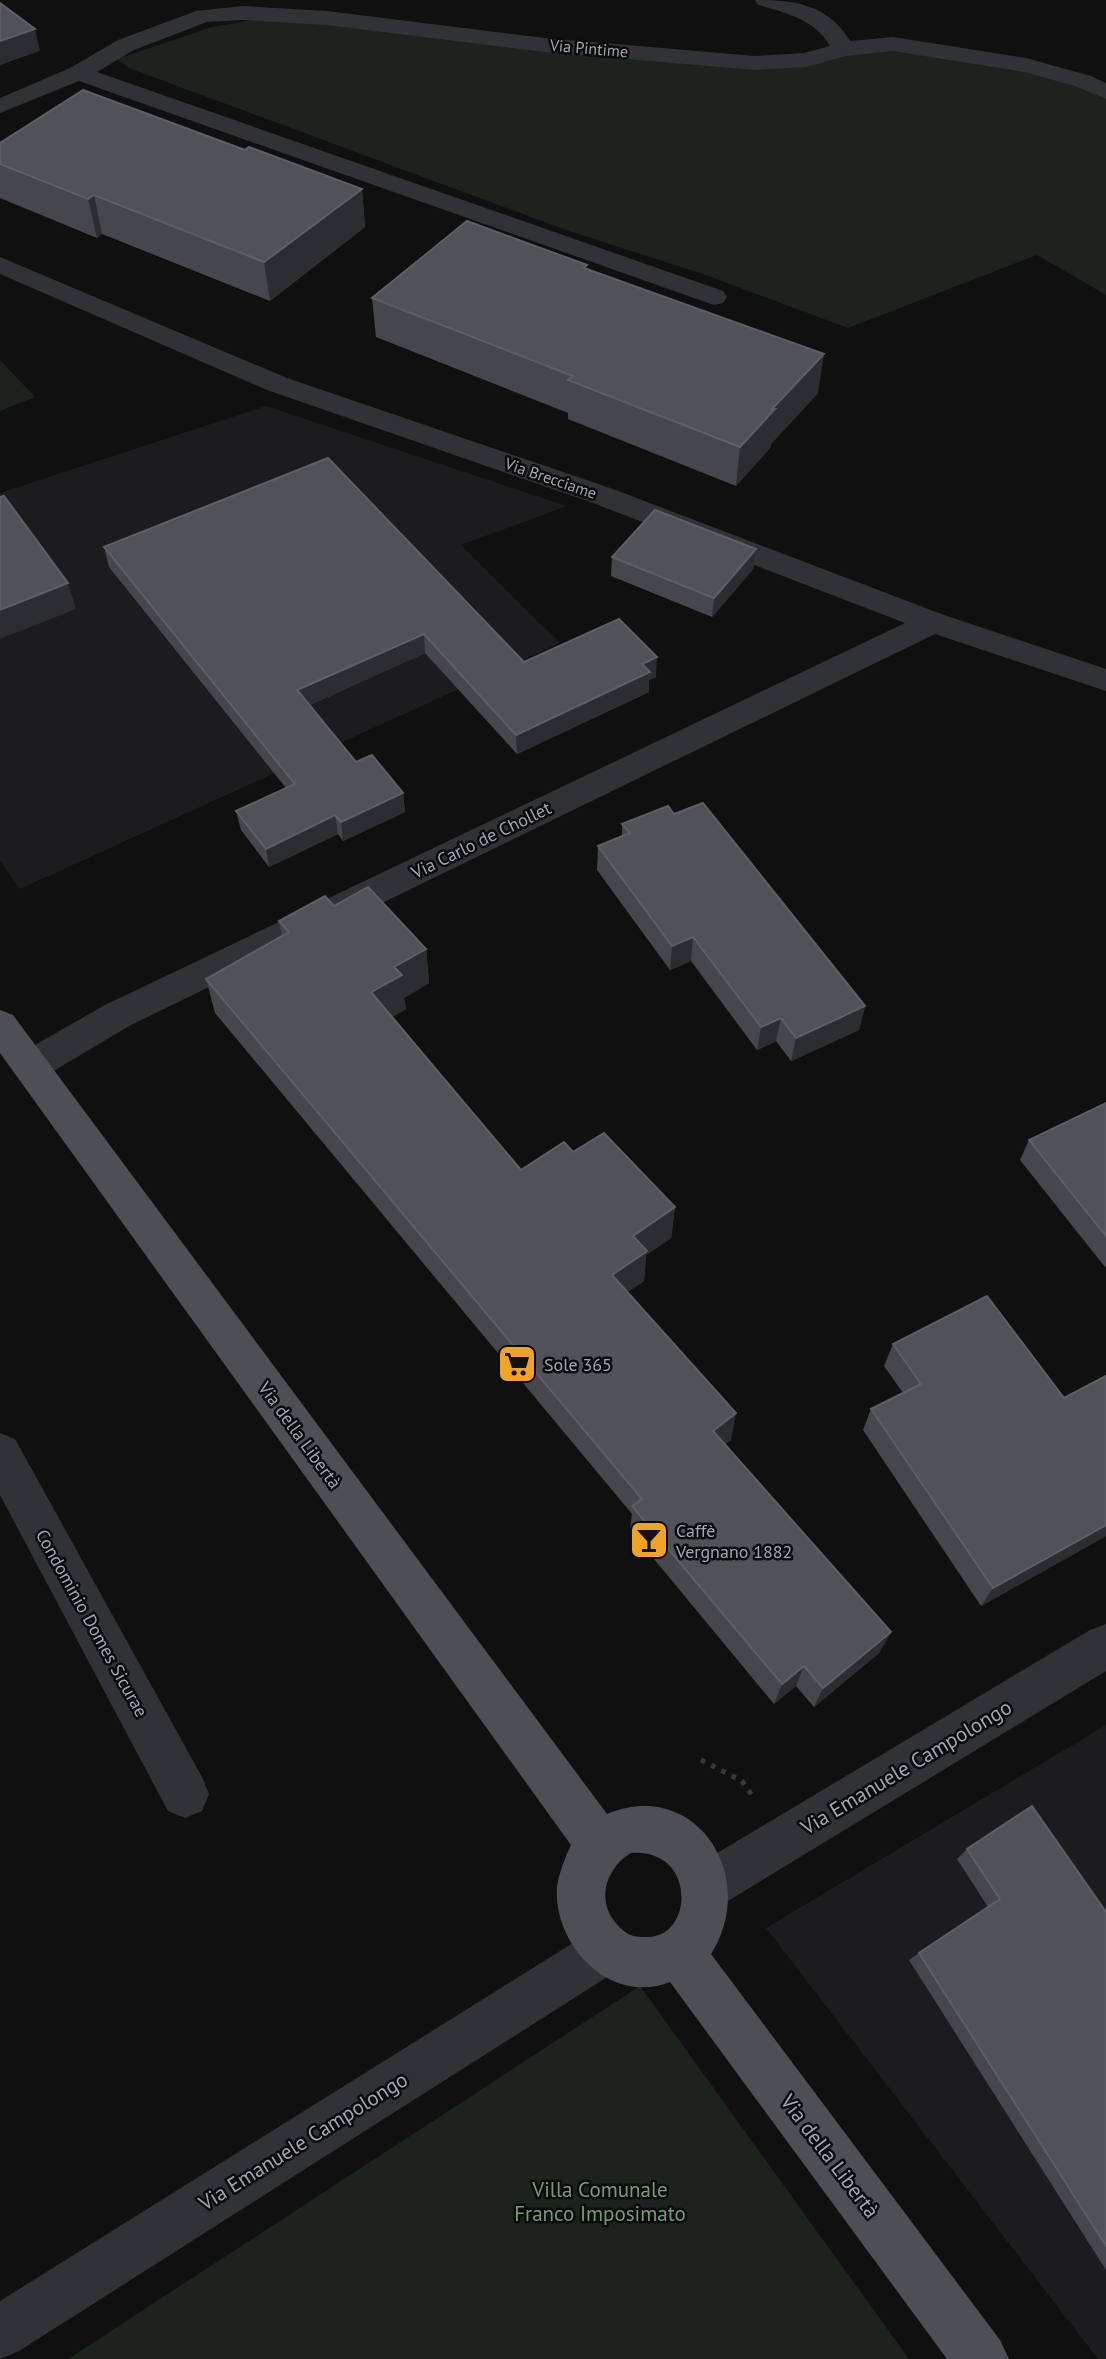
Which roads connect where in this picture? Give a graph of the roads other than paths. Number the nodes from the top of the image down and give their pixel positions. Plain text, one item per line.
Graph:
1 (766, 0) edge
2 (843, 49) junction
3 (78, 73) junction
4 (1106, 92) edge
5 (0, 106) edge
6 (0, 265) edge
7 (714, 297) dead end
8 (933, 622) junction
9 (1106, 680) edge
10 (0, 1025) edge
11 (32, 1065) junction
12 (0, 1453) edge
13 (1106, 1646) edge
14 (185, 1794) dead end
15 (600, 1845) junction
16 (706, 1887) junction
17 (606, 1950) junction
18 (679, 1953) junction
19 (0, 2332) edge
20 (981, 2359) edge

1 - 2 street
2 - 3 street, Via Pintime
2 - 4 street, Via Pintime
3 - 5 street, Via Pintime
3 - 7 street
6 - 8 street, Via Brecciame
8 - 9 street, Via Brecciame
8 - 11 street, Via Carlo de Chollet
10 - 11 main road, Via della Libertà
11 - 15 main road, Via della Libertà
12 - 14 street, Condominio Domes Sicurae
13 - 16 street, Via Emanuele Campolongo
15 - 16 main road
15 - 17 main road
16 - 18 main road
17 - 18 main road
17 - 19 street, Via Emanuele Campolongo
18 - 20 main road, Via della Libertà

